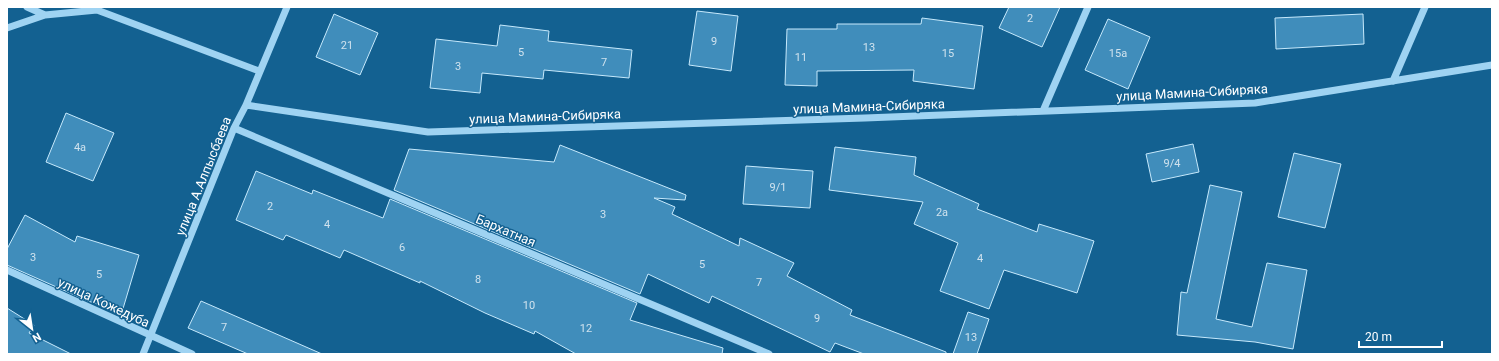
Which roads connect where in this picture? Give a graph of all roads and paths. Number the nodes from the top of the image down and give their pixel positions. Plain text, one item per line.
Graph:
1 (27, 7) edge
2 (287, 7) edge
3 (1088, 7) edge
4 (1425, 7) edge
5 (45, 16) junction
6 (7, 28) edge
7 (1492, 65) edge
8 (259, 72) junction
9 (1392, 81) junction
10 (246, 105) junction
11 (1043, 111) junction
12 (234, 128) junction
13 (7, 270) edge
14 (151, 336) junction
15 (143, 354) edge
16 (192, 354) edge
17 (769, 354) edge

1 - 5 street
2 - 8 street, улица А.Алпысбаева
3 - 11 street
4 - 9 street
5 - 6 street
5 - 8 street
7 - 9 street, улица Мамина-Сибиряка
8 - 10 street, улица А.Алпысбаева
9 - 11 street, улица Мамина-Сибиряка
10 - 11 street, улица Мамина-Сибиряка
10 - 12 street, улица А.Алпысбаева
12 - 14 street, улица А.Алпысбаева
12 - 17 street, Бархатная
13 - 14 street, улица Кожедуба
14 - 15 street, улица А.Алпысбаева
14 - 16 street, улица Кожедуба

